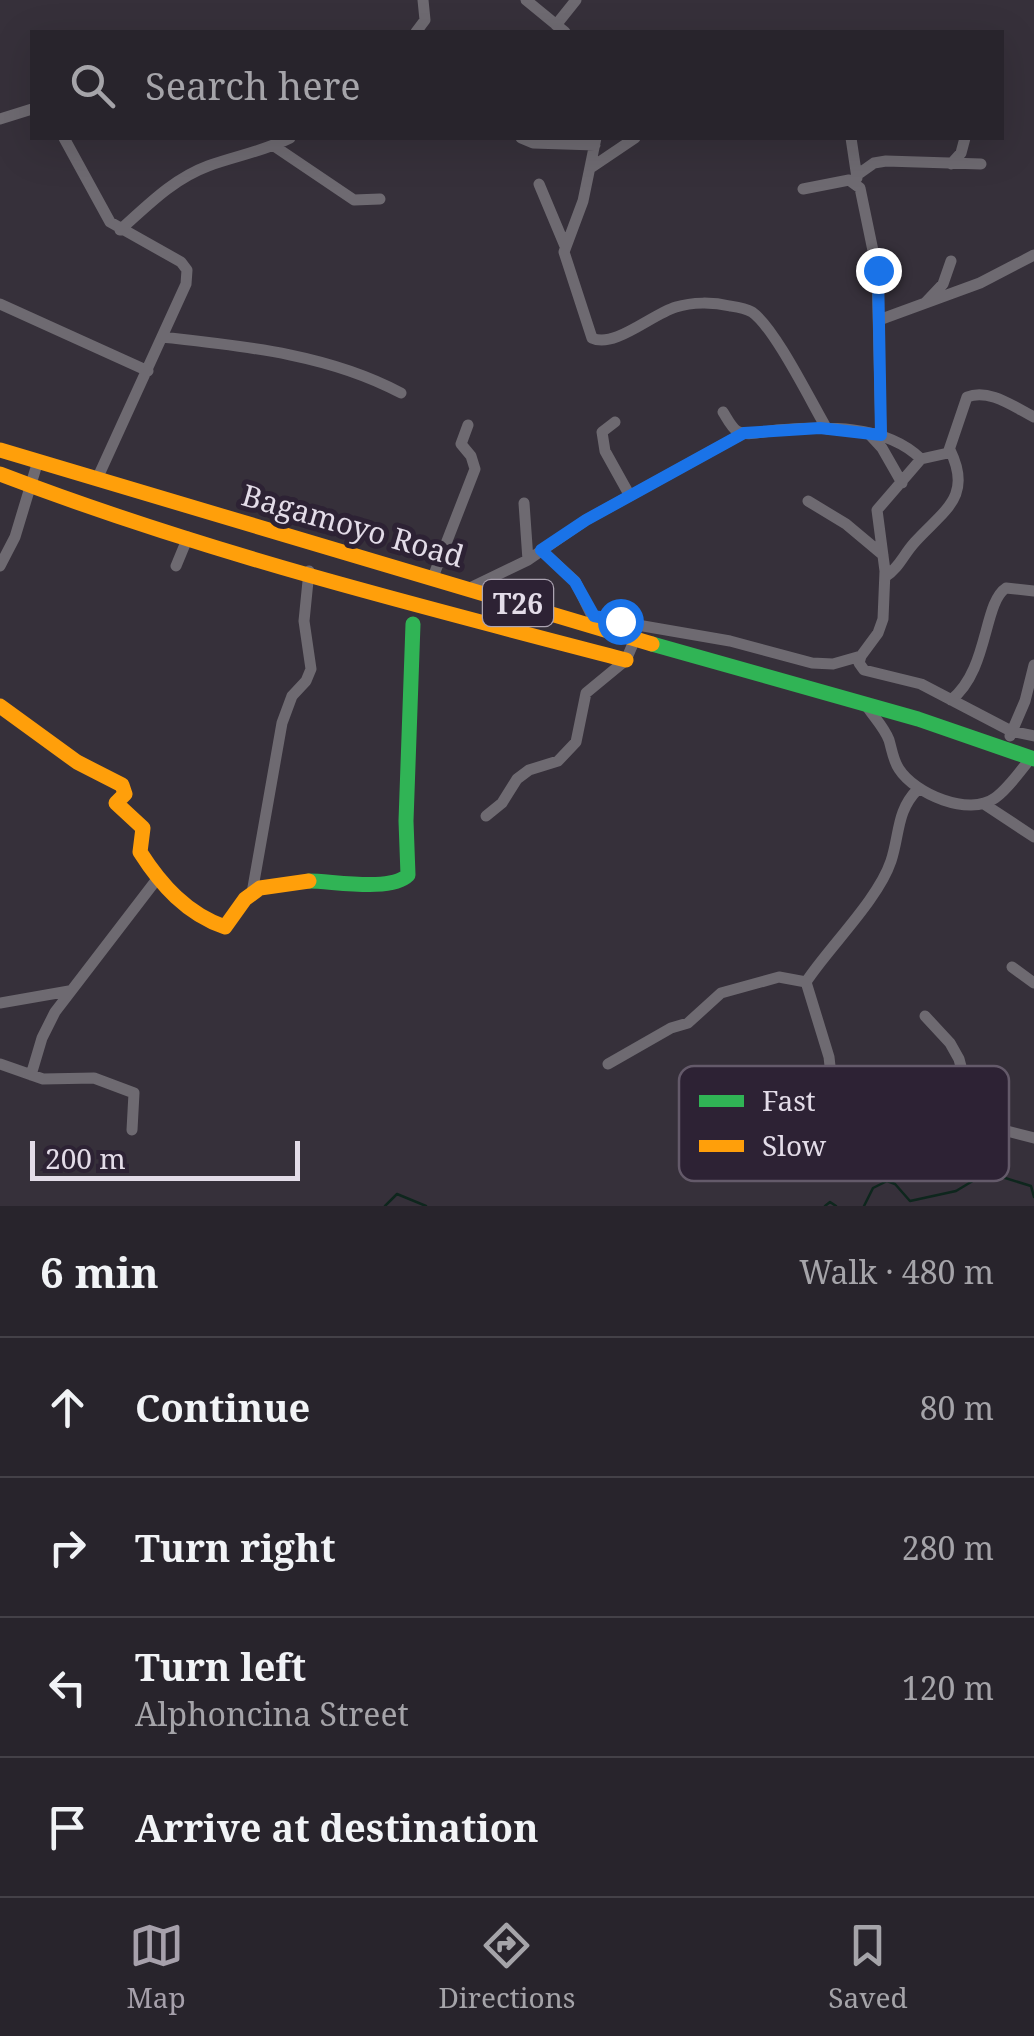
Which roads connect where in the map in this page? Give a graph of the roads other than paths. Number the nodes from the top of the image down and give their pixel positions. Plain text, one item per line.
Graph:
1 (423, 0) edge
2 (526, 0) edge
3 (576, 0) edge
4 (561, 29) edge
5 (418, 30) edge
6 (30, 110) edge
7 (0, 120) edge
8 (65, 140) edge
9 (286, 140) edge
10 (526, 140) edge
11 (631, 140) edge
12 (851, 140) edge
13 (964, 140) edge
14 (595, 141) edge
15 (274, 146) junction
16 (951, 164) junction
17 (981, 164) dead end
18 (592, 167) junction
19 (857, 179) junction
20 (539, 184) dead end
21 (803, 189) dead end
22 (380, 199) dead end
23 (120, 230) junction
24 (565, 246) junction
25 (1034, 255) edge
26 (951, 261) dead end
27 (0, 304) edge
28 (923, 306) junction
29 (880, 320) junction
30 (162, 337) junction
31 (148, 372) junction
32 (402, 393) dead end
33 (723, 412) dead end
34 (1034, 417) edge
35 (615, 422) dead end
36 (468, 424) dead end
37 (828, 429) junction
38 (866, 432) junction
39 (744, 433) junction
40 (881, 435) junction
41 (0, 450) edge
42 (950, 450) junction
43 (921, 459) junction
44 (38, 461) junction
45 (0, 474) edge
46 (97, 479) junction
47 (902, 484) junction
48 (31, 486) junction
49 (630, 496) junction
50 (808, 501) dead end
51 (524, 503) dead end
52 (188, 537) junction
53 (541, 550) junction
54 (883, 555) junction
55 (528, 560) junction
56 (0, 566) edge
57 (176, 566) dead end
58 (309, 572) junction
59 (433, 577) junction
60 (885, 577) junction
61 (470, 588) junction
62 (1034, 591) edge
63 (416, 604) junction
64 (413, 624) junction
65 (635, 639) junction
66 (860, 656) junction
67 (626, 660) junction
68 (1034, 665) edge
69 (951, 700) junction
70 (866, 704) junction
71 (0, 706) edge
72 (1011, 730) junction
73 (1034, 736) edge
74 (1007, 750) junction
75 (1033, 759) edge
76 (402, 774) dead end
77 (918, 789) junction
78 (984, 804) junction
79 (486, 816) dead end
80 (1034, 837) edge
81 (157, 879) junction
82 (252, 893) junction
83 (1012, 966) dead end
84 (806, 982) junction
85 (1034, 983) edge
86 (69, 991) junction
87 (0, 1003) edge
88 (925, 1016) dead end
89 (0, 1064) edge
90 (608, 1064) dead end
91 (830, 1066) edge
92 (961, 1066) edge
93 (32, 1075) junction
94 (132, 1130) dead end
95 (1009, 1132) edge
96 (1034, 1138) edge

1 - 5 street
2 - 4 street
3 - 4 street
6 - 7 street
8 - 23 street
9 - 15 street
10 - 14 street
11 - 18 street
12 - 19 street
13 - 16 street
14 - 18 street
15 - 22 street
15 - 23 street
16 - 17 street
16 - 19 street
18 - 24 street
19 - 21 street
19 - 29 street
20 - 24 street
23 - 30 street
24 - 37 street
25 - 28 street
26 - 28 street
27 - 31 street
28 - 29 street
29 - 40 street
30 - 31 street
30 - 32 street
31 - 46 street
33 - 39 street
34 - 42 street
35 - 49 street
36 - 59 street
37 - 38 street
37 - 39 street
38 - 40 street
38 - 47 street
39 - 49 street
40 - 43 street
41 - 44 main road, Bagamoyo Road / T26
42 - 43 street
42 - 60 street
43 - 47 street
44 - 46 main road, Bagamoyo Road / T26
44 - 48 street
45 - 48 main road
46 - 59 main road, Bagamoyo Road / T26
47 - 54 street
48 - 52 main road
48 - 56 street
49 - 53 street
50 - 54 street
51 - 55 street
52 - 57 street
52 - 58 main road
53 - 55 street
53 - 66 street
54 - 60 street
55 - 61 street
58 - 63 main road
58 - 82 street
59 - 61 main road, Bagamoyo Road / T26
60 - 66 street
61 - 65 main road, Bagamoyo Road / T26
62 - 69 street
63 - 64 street
63 - 67 main road
64 - 76 street
64 - 82 main road
65 - 67 street
65 - 70 main road, Bagamoyo Road / T26
66 - 69 street
67 - 79 street
68 - 72 street
69 - 72 street
70 - 74 main road, Bagamoyo Road / T26
70 - 77 street
71 - 81 main road
72 - 73 street
72 - 74 street
74 - 75 main road, Bagamoyo Road / T26
75 - 78 street
77 - 78 street
77 - 84 street
78 - 80 street
81 - 82 main road
81 - 86 street
83 - 85 street
84 - 90 street
84 - 91 street
86 - 87 street
86 - 93 street
88 - 92 street
89 - 93 street
93 - 94 street
95 - 96 street

